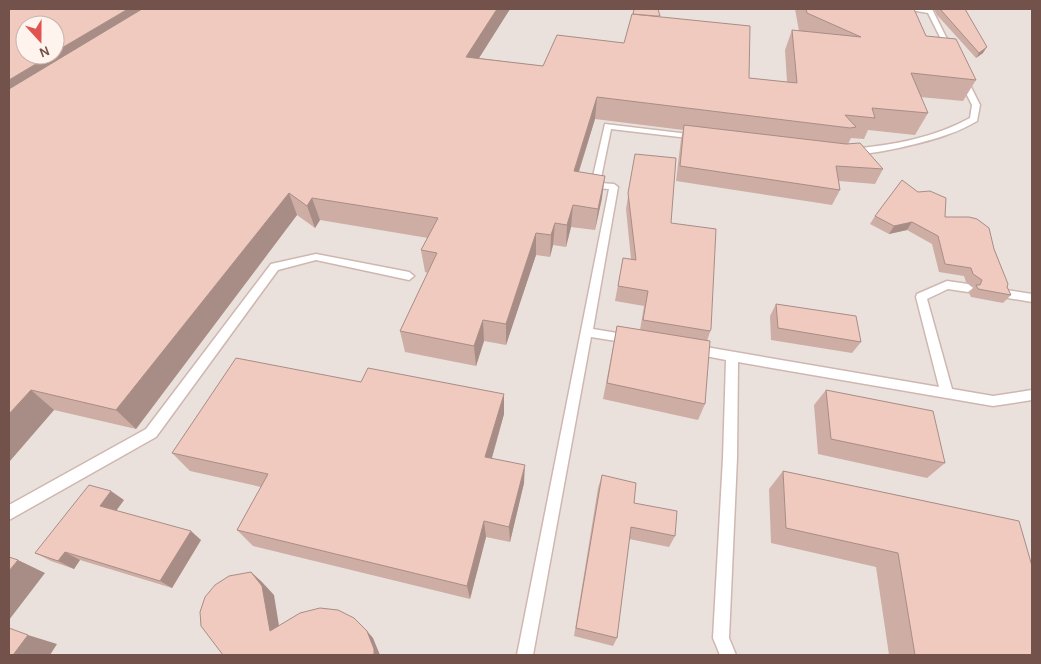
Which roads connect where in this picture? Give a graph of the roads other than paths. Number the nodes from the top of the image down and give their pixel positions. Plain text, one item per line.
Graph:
1 (908, 9) edge
2 (930, 10) edge
3 (704, 138) edge
4 (838, 154) edge
5 (410, 276) dead end
6 (968, 288) dead end
7 (1006, 294) edge
8 (1032, 298) edge
9 (586, 332) junction
10 (644, 342) edge
11 (683, 348) edge
12 (732, 356) junction
13 (947, 394) junction
14 (1032, 395) edge
15 (9, 513) edge
16 (525, 655) edge
17 (728, 655) edge

1 - 2 lane
2 - 4 lane
3 - 9 lane
5 - 15 lane
6 - 13 lane
7 - 8 lane
9 - 10 lane
9 - 16 lane
11 - 12 lane
12 - 13 lane
12 - 17 lane
13 - 14 lane

